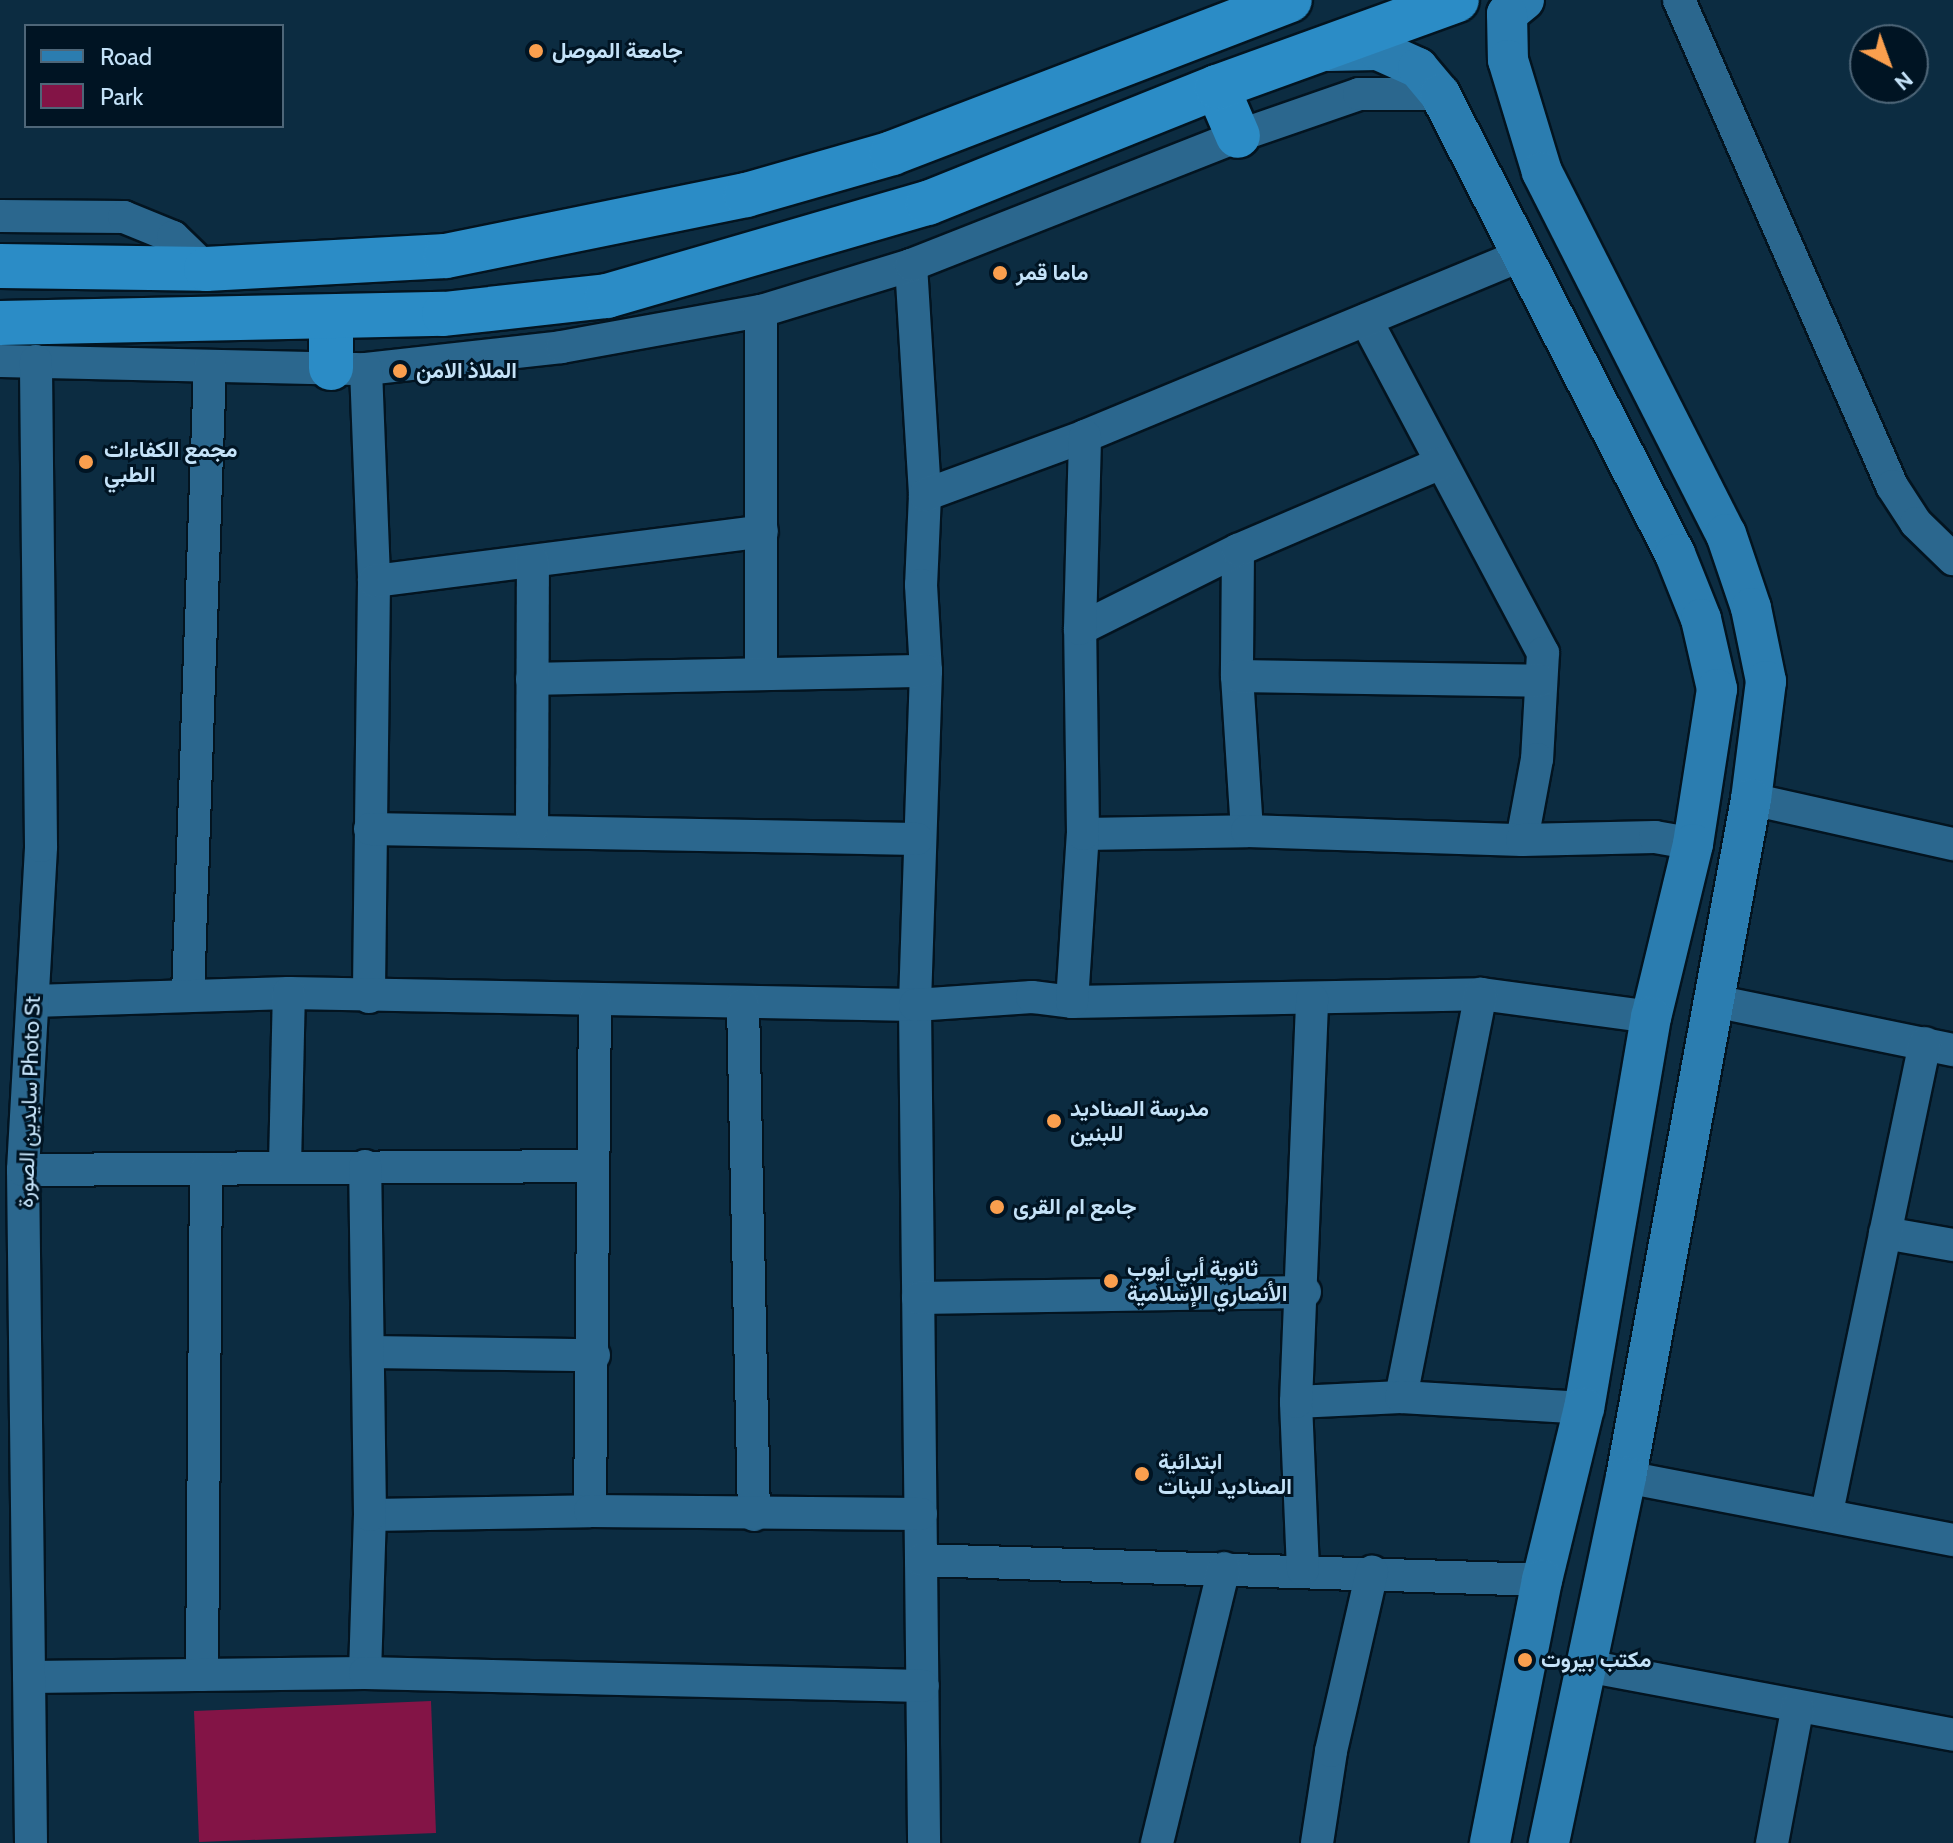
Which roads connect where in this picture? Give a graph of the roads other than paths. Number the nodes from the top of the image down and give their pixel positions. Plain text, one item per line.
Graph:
1 (1228, 0) edge
2 (1290, 0) edge
3 (1457, 0) edge
4 (1524, 0) edge
5 (1679, 0) edge
6 (1316, 51) junction
7 (1094, 73) junction
8 (1217, 87) junction
9 (1440, 94) junction
10 (1238, 136) junction
11 (806, 181) junction
12 (0, 216) edge
13 (824, 237) junction
14 (1521, 255) junction
15 (911, 265) junction
16 (0, 266) edge
17 (206, 269) junction
18 (761, 311) junction
19 (331, 317) junction
20 (1366, 320) junction
21 (0, 323) edge
22 (0, 361) edge
23 (36, 361) junction
24 (210, 366) junction
25 (349, 368) junction
26 (1085, 436) junction
27 (1441, 463) junction
28 (925, 495) junction
29 (762, 531) junction
30 (1238, 550) junction
31 (1953, 559) edge
32 (533, 561) junction
33 (374, 581) junction
34 (1751, 608) junction
35 (1701, 619) junction
36 (1080, 629) junction
37 (761, 671) junction
38 (926, 671) junction
39 (1237, 676) junction
40 (532, 679) junction
41 (1541, 681) junction
42 (1751, 799) junction
43 (370, 829) junction
44 (532, 829) junction
45 (1247, 831) junction
46 (1083, 834) junction
47 (917, 839) junction
48 (1522, 840) junction
49 (1693, 844) junction
50 (1953, 844) edge
51 (289, 993) junction
52 (188, 994) junction
53 (1481, 994) junction
54 (369, 997) junction
55 (1312, 999) junction
56 (595, 1000) junction
57 (33, 1001) junction
58 (1714, 1001) junction
59 (1072, 1002) junction
60 (743, 1004) junction
61 (915, 1005) junction
62 (1651, 1017) junction
63 (1939, 1047) edge
64 (285, 1165) junction
65 (365, 1166) junction
66 (591, 1166) junction
67 (206, 1169) junction
68 (23, 1170) junction
69 (1885, 1233) junction
70 (1953, 1245) edge
71 (1305, 1292) junction
72 (918, 1298) junction
73 (368, 1352) junction
74 (594, 1355) junction
75 (1401, 1397) junction
76 (1296, 1402) junction
77 (1584, 1408) junction
78 (1626, 1477) junction
79 (590, 1511) junction
80 (1827, 1512) junction
81 (921, 1514) junction
82 (370, 1515) junction
83 (754, 1515) junction
84 (1953, 1540) edge
85 (921, 1560) junction
86 (1224, 1568) junction
87 (1303, 1570) junction
88 (1372, 1572) junction
89 (1542, 1580) junction
90 (14, 1636) edge
91 (1586, 1666) junction
92 (365, 1673) junction
93 (202, 1675) junction
94 (29, 1677) junction
95 (923, 1686) junction
96 (1798, 1706) junction
97 (1953, 1735) edge
98 (31, 1843) edge
99 (924, 1843) edge
100 (1157, 1843) edge
101 (1317, 1843) edge
102 (1490, 1843) edge
103 (1549, 1843) edge
104 (1772, 1843) edge

1 - 7 main road
2 - 7 highway
3 - 6 highway
4 - 34 main road
5 - 31 street
6 - 8 highway
6 - 9 main road
7 - 11 highway
8 - 10 highway
8 - 13 highway
9 - 10 street
9 - 14 main road
10 - 15 street
11 - 13 highway
11 - 17 highway
12 - 17 street
13 - 19 highway
14 - 20 street
14 - 35 main road
15 - 18 street
15 - 28 street
16 - 17 highway
18 - 25 street
18 - 29 street
19 - 21 highway
19 - 25 highway
20 - 26 street
20 - 27 street
22 - 23 street
23 - 24 street
23 - 57 street, سايدين الصورة Photo St
24 - 25 street
24 - 52 street
25 - 33 street
26 - 28 street
26 - 36 street
27 - 30 street
27 - 41 street
28 - 38 street
29 - 32 street
29 - 37 street
30 - 36 street
30 - 39 street
32 - 33 street
32 - 40 street
33 - 43 street
34 - 35 main road
34 - 42 main road
35 - 49 main road
36 - 46 street
37 - 38 street
37 - 40 street
38 - 47 street
39 - 41 street
39 - 45 street
40 - 44 street
41 - 48 street
42 - 50 street
42 - 58 main road
43 - 44 street
43 - 54 street
44 - 47 street
45 - 46 street
45 - 48 street
46 - 59 street
47 - 61 street
48 - 49 street
49 - 62 main road
51 - 52 street
51 - 54 street
51 - 64 street
52 - 57 street
53 - 55 street
53 - 62 street
53 - 75 street
54 - 56 street
55 - 59 street
55 - 71 street
56 - 60 street
56 - 66 street
57 - 68 street, سايدين الصورة Photo St
58 - 63 street
58 - 78 main road
59 - 61 street
60 - 61 street
60 - 83 street
61 - 72 street
62 - 77 main road
63 - 69 street
64 - 65 street
64 - 67 street
65 - 66 street
65 - 73 street
66 - 74 street
67 - 68 street
67 - 93 street
68 - 90 street, سايدين الصورة Photo St
69 - 70 street
69 - 80 street
71 - 72 street
71 - 76 street
72 - 81 street
73 - 74 street
73 - 82 street
74 - 79 street
75 - 76 street
75 - 77 street
76 - 87 street
77 - 89 main road
78 - 80 street
78 - 91 main road
79 - 82 street
79 - 83 street
80 - 84 street
81 - 83 street
81 - 85 street
82 - 92 street
85 - 86 street
85 - 95 street
86 - 87 street
86 - 100 street
87 - 88 street
88 - 89 street
88 - 101 street
89 - 102 main road
90 - 94 street, سايدين الصورة Photo St
91 - 96 street
91 - 103 main road
92 - 93 street
92 - 95 street
93 - 94 street
94 - 98 street, سايدين الصورة Photo St
95 - 99 street
96 - 97 street
96 - 104 street

